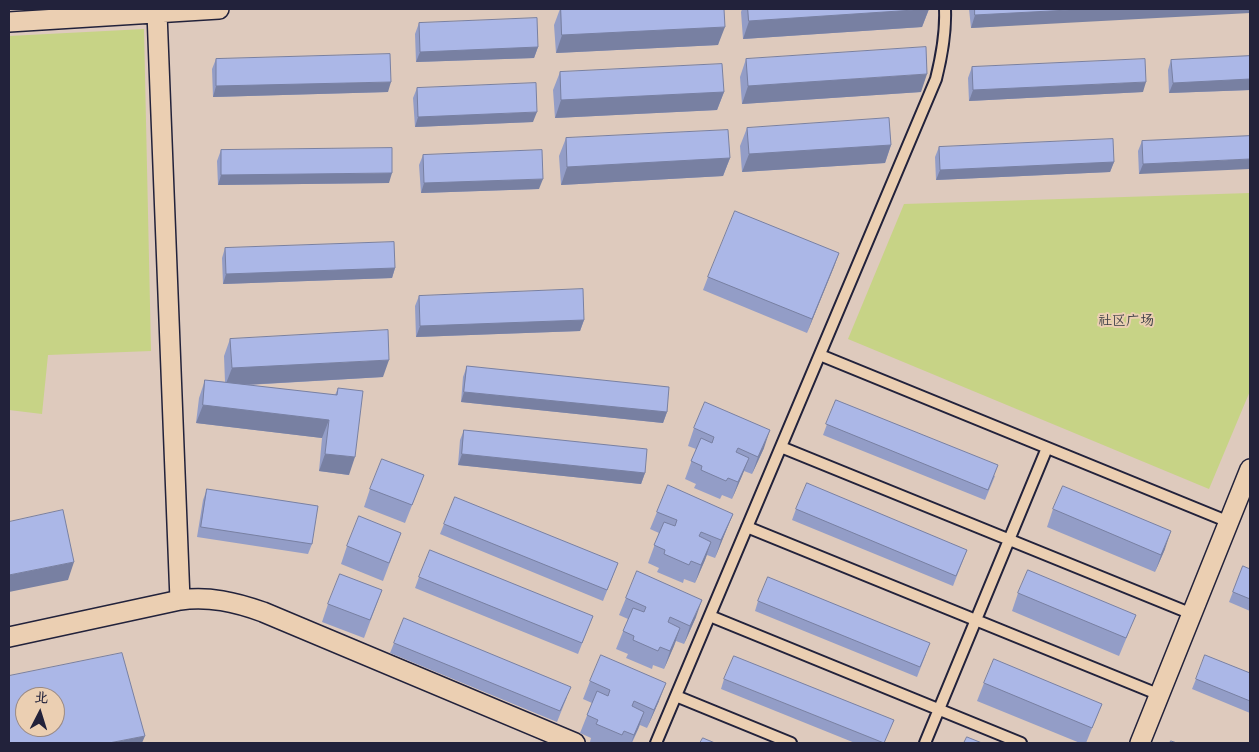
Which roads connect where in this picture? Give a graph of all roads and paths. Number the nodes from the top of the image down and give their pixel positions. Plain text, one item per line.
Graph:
1 (219, 9) edge
2 (945, 9) edge
3 (157, 13) junction
4 (9, 22) edge
5 (820, 355) junction
6 (781, 447) junction
7 (1047, 448) junction
8 (1250, 469) edge
9 (1230, 522) junction
10 (747, 527) junction
11 (1009, 540) junction
12 (180, 600) junction
13 (1192, 614) junction
14 (710, 616) junction
15 (976, 620) junction
16 (9, 636) edge
17 (1160, 695) junction
18 (676, 696) junction
19 (939, 710) junction
20 (575, 743) edge
21 (656, 743) edge
22 (791, 743) edge
23 (925, 743) edge
24 (1021, 743) edge
25 (1140, 743) edge

1 - 3 street
2 - 5 lane
3 - 4 street
3 - 12 street
5 - 6 lane
5 - 7 lane
6 - 10 lane
6 - 11 lane
7 - 9 lane
7 - 11 lane
8 - 9 street
9 - 13 street
10 - 14 lane
10 - 15 lane
11 - 13 lane
11 - 15 lane
12 - 16 street
12 - 20 street
13 - 17 street
14 - 18 lane
14 - 19 lane
15 - 17 lane
15 - 19 lane
17 - 25 street
18 - 21 lane
18 - 22 lane
19 - 23 lane
19 - 24 lane

